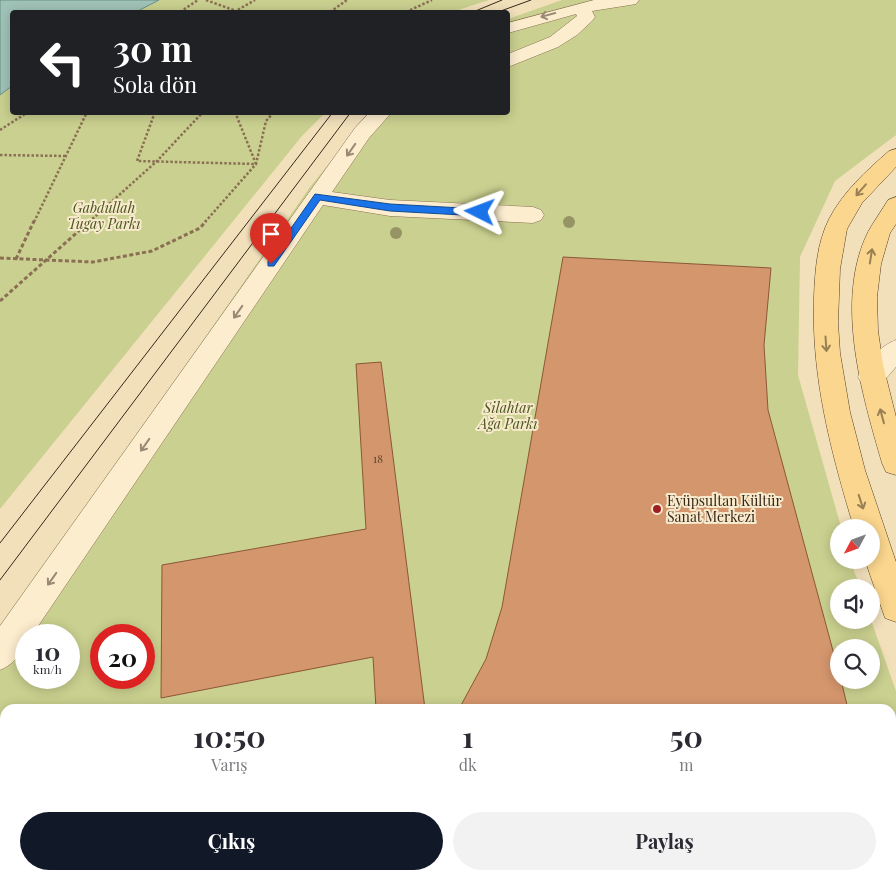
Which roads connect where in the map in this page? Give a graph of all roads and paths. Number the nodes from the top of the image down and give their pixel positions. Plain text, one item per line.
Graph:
1 (198, 0) edge
2 (206, 0) edge
3 (255, 0) edge
4 (347, 0) edge
5 (432, 0) edge
6 (630, 0) edge
7 (582, 7) junction
8 (183, 10) edge
9 (230, 10) edge
10 (238, 10) edge
11 (333, 10) edge
12 (409, 10) edge
13 (510, 27) edge
14 (510, 60) edge
15 (23, 115) edge
16 (86, 115) edge
17 (154, 115) edge
18 (200, 115) edge
19 (236, 115) edge
20 (271, 115) edge
21 (379, 115) edge
22 (0, 130) edge
23 (0, 155) edge
24 (66, 156) junction
25 (896, 156) edge
26 (157, 161) junction
27 (256, 164) junction
28 (318, 197) junction
29 (896, 205) edge
30 (533, 216) dead end
31 (0, 258) edge
32 (16, 259) junction
33 (46, 259) junction
34 (0, 301) edge
35 (896, 350) edge
36 (871, 377) junction
37 (896, 463) edge
38 (866, 519) edge
39 (880, 560) edge
40 (896, 607) edge
41 (0, 654) edge

1 - 8 path
2 - 9 path
3 - 10 path
4 - 11 path
5 - 12 path
6 - 7 lane
7 -> 13 lane
7 - 14 lane
15 - 22 path
16 - 24 path
17 - 26 path
18 - 26 path
19 - 27 path
20 - 27 path
21 -> 28 lane
23 - 24 path
24 - 32 path
25 -> 38 main road
26 - 27 path
26 - 33 path
27 - 33 path
28 - 30 lane
28 -> 41 lane
36 -> 29 main road
31 - 32 path
32 - 33 path
33 - 34 path
35 - 36 lane
37 -> 36 main road
39 - 40 main road

